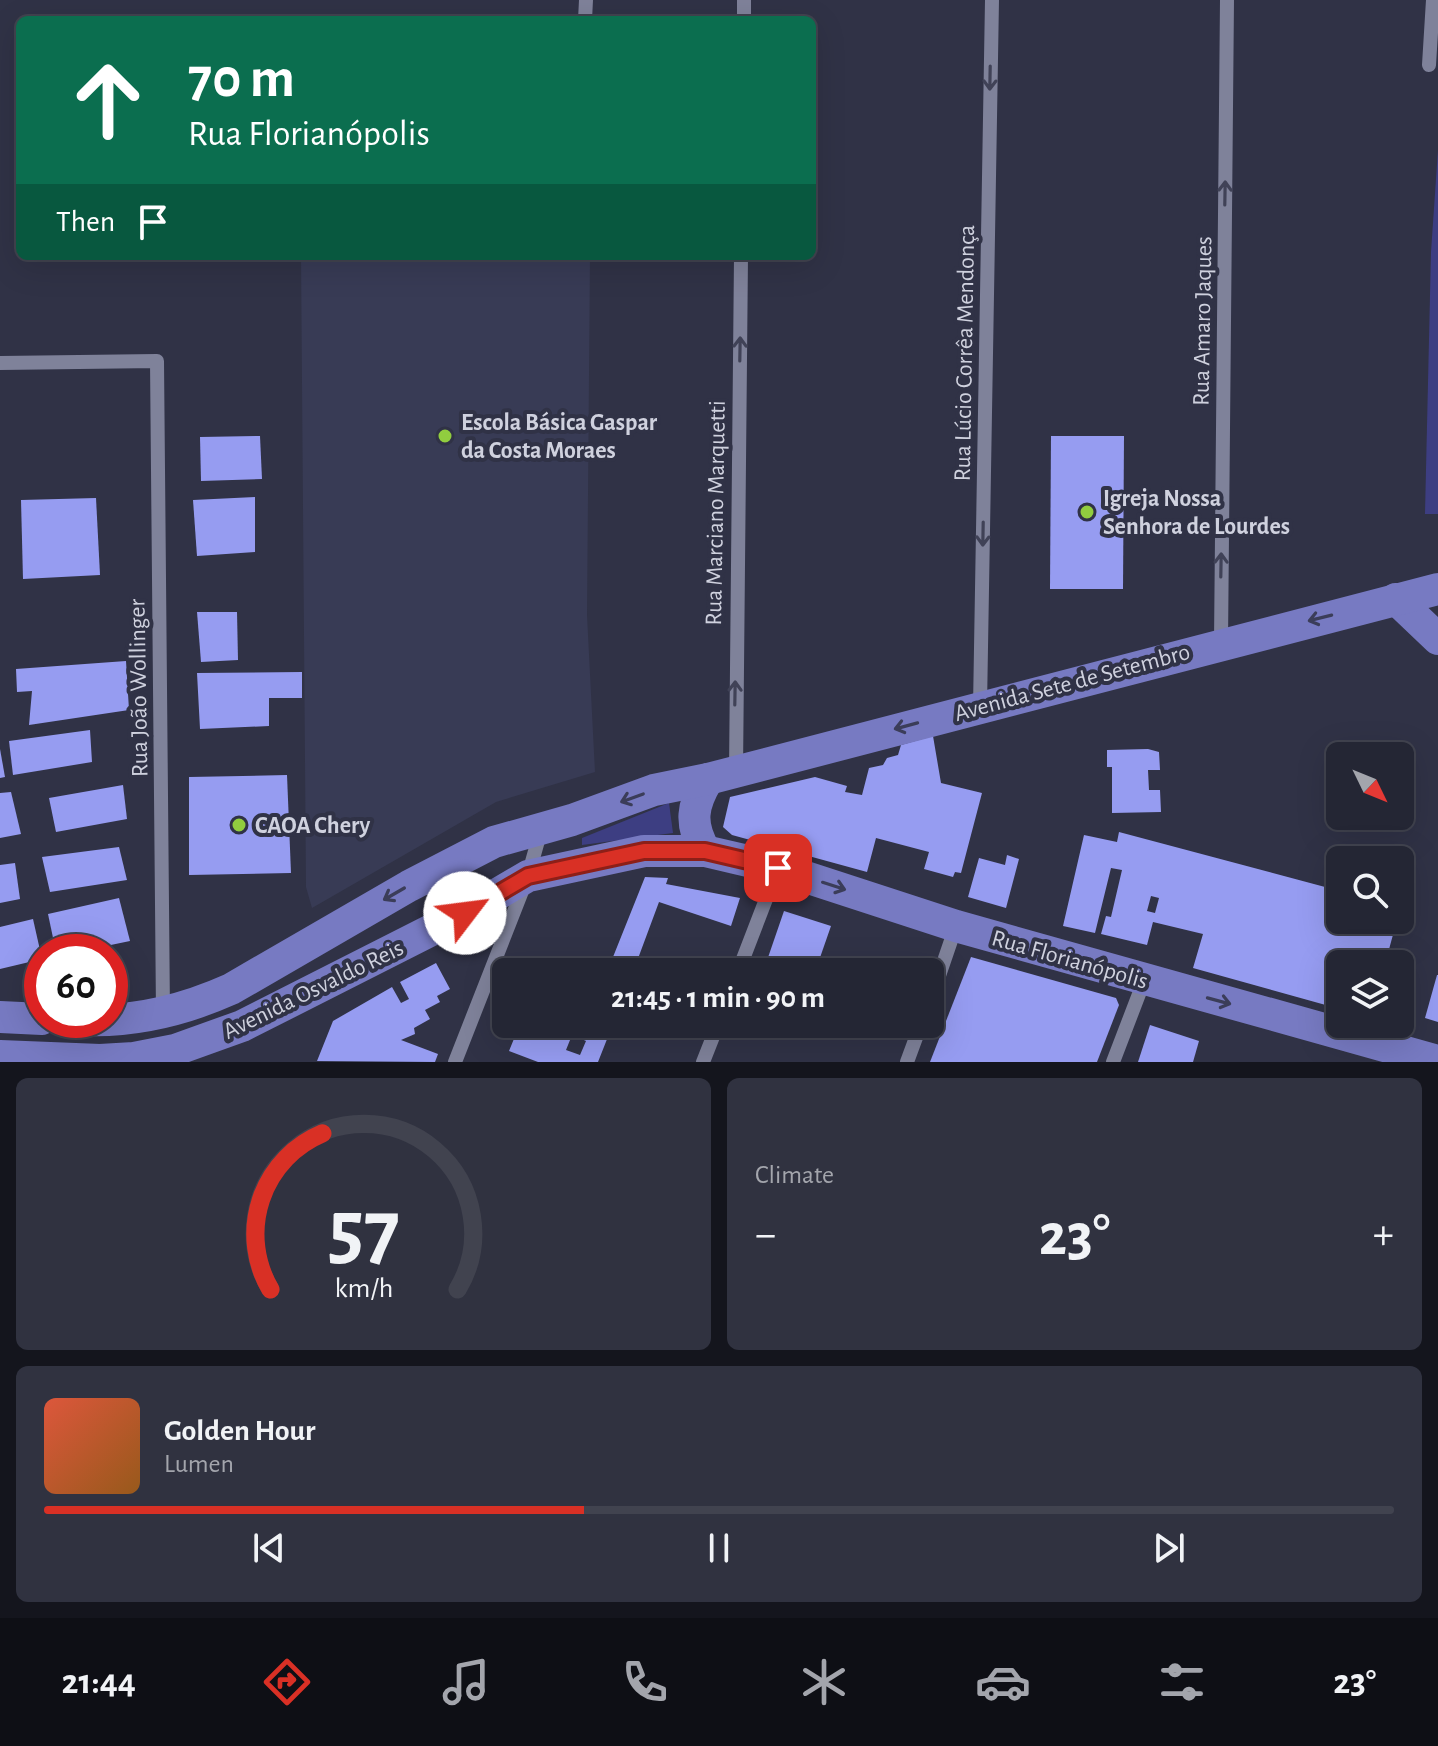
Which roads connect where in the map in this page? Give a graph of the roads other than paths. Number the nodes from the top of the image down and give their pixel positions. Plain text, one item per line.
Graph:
1 (992, 0) edge
2 (1227, 0) edge
3 (1433, 0) edge
4 (1429, 65) dead end
5 (741, 260) edge
6 (0, 363) edge
7 (1438, 589) edge
8 (1396, 599) junction
9 (1438, 639) edge
10 (1221, 643) junction
11 (980, 707) junction
12 (722, 775) junction
13 (541, 829) junction
14 (705, 851) junction
15 (778, 868) junction
16 (528, 876) junction
17 (956, 926) junction
18 (743, 958) edge
19 (944, 961) edge
20 (1144, 981) junction
21 (163, 1014) junction
22 (0, 1017) edge
23 (128, 1017) edge
24 (24, 1018) edge
25 (712, 1038) edge
26 (916, 1038) edge
27 (0, 1056) edge
28 (100, 1061) edge
29 (1438, 1061) edge
30 (455, 1062) edge
31 (703, 1062) edge
32 (907, 1062) edge
33 (1113, 1062) edge

1 -> 11 street, Rua Lúcio Corrêa Mendonça
10 -> 2 street, Rua Amaro Jaques
3 - 4 street
12 -> 5 street, Rua Marciano Marquetti
6 - 21 street, Rua João Wollinger
7 - 8 main road, Avenida Sete de Setembro
8 - 9 main road
8 -> 10 main road, Avenida Sete de Setembro
10 - 11 main road, Avenida Sete de Setembro
11 -> 12 main road, Avenida Sete de Setembro
12 -> 13 main road, Avenida Osvaldo Reis
12 - 14 main road
13 - 16 street
13 -> 21 main road, Avenida Osvaldo Reis
14 - 15 main road, Rua Florianópolis
14 - 16 main road, Avenida Osvaldo Reis
15 -> 17 main road, Rua Florianópolis
15 - 18 street
16 - 28 main road, Avenida Osvaldo Reis
16 - 30 street
17 - 19 street
17 - 20 main road, Rua Florianópolis
20 -> 29 main road, Rua Florianópolis
20 - 33 street
21 - 23 main road, Avenida Osvaldo Reis
22 - 24 main road
25 - 31 street
26 - 32 street
27 - 28 main road, Avenida Osvaldo Reis

